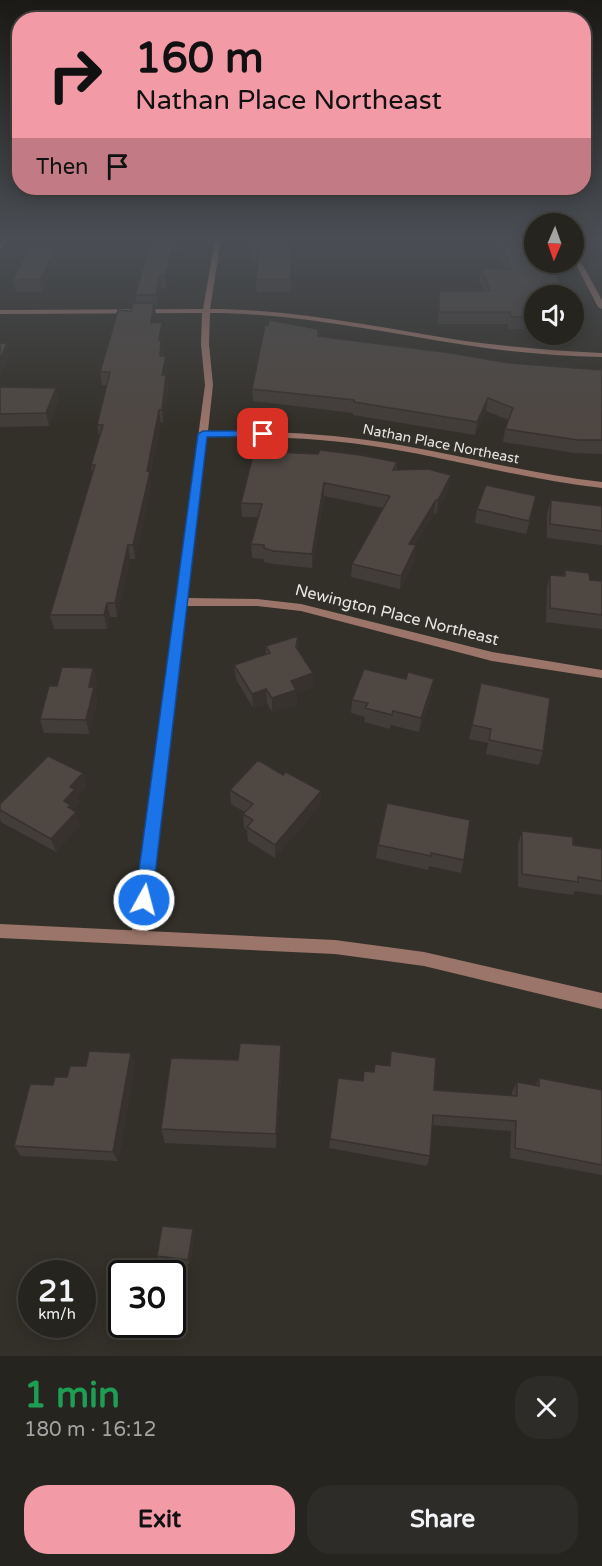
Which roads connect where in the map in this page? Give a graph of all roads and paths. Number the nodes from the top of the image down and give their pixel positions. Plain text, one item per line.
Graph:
1 (207, 302) edge
2 (206, 311) junction
3 (0, 312) edge
4 (602, 355) edge
5 (203, 434) junction
6 (602, 485) edge
7 (182, 602) junction
8 (602, 674) edge
9 (0, 931) edge
10 (139, 937) junction
11 (602, 1001) edge

1 - 2 street
2 - 3 street
2 - 4 street
2 - 5 street
5 - 6 street, Nathan Place Northeast
5 - 7 street
7 - 8 street, Newington Place Northeast
7 - 10 street
9 - 10 street
10 - 11 street

